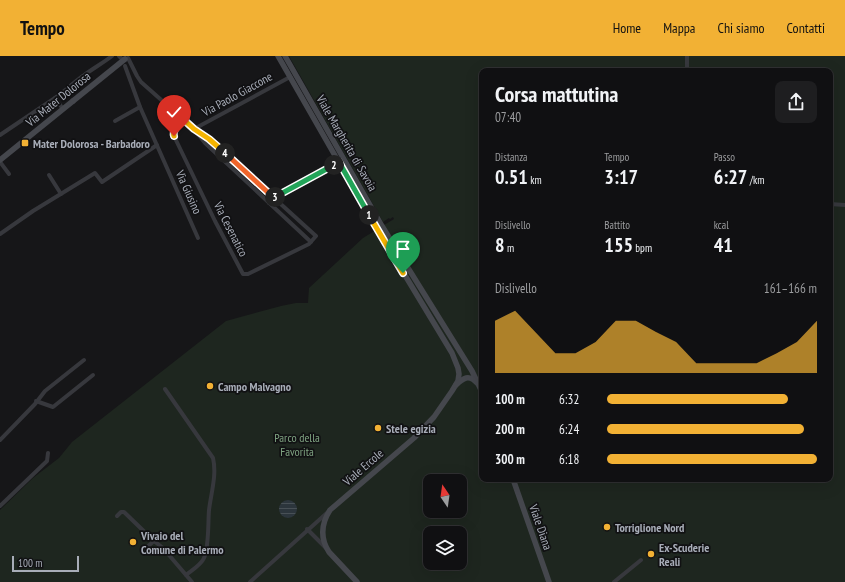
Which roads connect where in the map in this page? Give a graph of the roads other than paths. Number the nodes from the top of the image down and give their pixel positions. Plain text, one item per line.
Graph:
1 (112, 56) edge
2 (278, 56) edge
3 (285, 56) edge
4 (687, 56) edge
5 (125, 59) edge
6 (687, 68) edge
7 (290, 77) junction
8 (55, 98) junction
9 (140, 107) junction
10 (63, 110) junction
11 (183, 119) junction
12 (115, 121) dead end
13 (194, 129) junction
14 (0, 134) edge
15 (157, 145) junction
16 (0, 161) edge
17 (339, 162) junction
18 (9, 174) dead end
19 (49, 175) dead end
20 (61, 194) junction
21 (274, 198) junction
22 (269, 203) junction
23 (833, 204) edge
24 (845, 205) edge
25 (0, 234) edge
26 (198, 238) dead end
27 (311, 242) junction
28 (84, 360) dead end
29 (459, 370) joint
30 (93, 375) dead end
31 (479, 384) joint
32 (454, 387) junction
33 (165, 389) dead end
34 (36, 401) junction
35 (0, 440) edge
36 (48, 452) dead end
37 (514, 482) edge
38 (0, 506) edge
39 (330, 510) junction
40 (117, 516) dead end
41 (308, 530) junction
42 (154, 541) junction
43 (146, 552) dead end
44 (329, 552) junction
45 (641, 560) dead end
46 (186, 575) junction
47 (192, 582) edge
48 (250, 582) edge
49 (357, 582) edge
50 (549, 582) edge
51 (614, 582) edge

1 - 8 street
2 - 7 street, Viale Margherita di Savoia
3 - 31 street, Viale Margherita di Savoia
4 - 6 street
5 - 9 street, Via Giusino
5 - 10 street, Via Mater Dolorosa, bridge
5 - 11 street
7 - 13 street, Via Paolo Giaccone
7 - 17 street, Viale Margherita di Savoia
8 - 10 street
8 - 14 street
9 - 12 street
9 - 15 street, Via Giusino
10 - 16 street, Via Mater Dolorosa
11 - 13 street
11 - 27 street, Via Cesenatico
13 - 21 street
13 - 22 street
15 - 20 street
15 - 26 street, Via Giusino
16 - 18 street
17 - 21 street
17 - 29 street, Viale Margherita di Savoia
19 - 20 street
20 - 25 street
21 - 22 street
21 - 27 street, Via Cesenatico
22 - 27 street
23 - 24 street
28 - 34 street
29 - 32 street, Viale Ercole
30 - 34 street
31 - 32 street
32 - 39 street, Viale Ercole
33 - 46 street
34 - 35 street
36 - 38 street
37 - 50 street, Viale Diana
39 - 41 street
39 - 44 street, Viale Ercole
40 - 42 street
41 - 44 street
41 - 48 street
42 - 43 street
42 - 46 street
44 - 49 street, Viale Ercole
45 - 51 street
46 - 47 street

